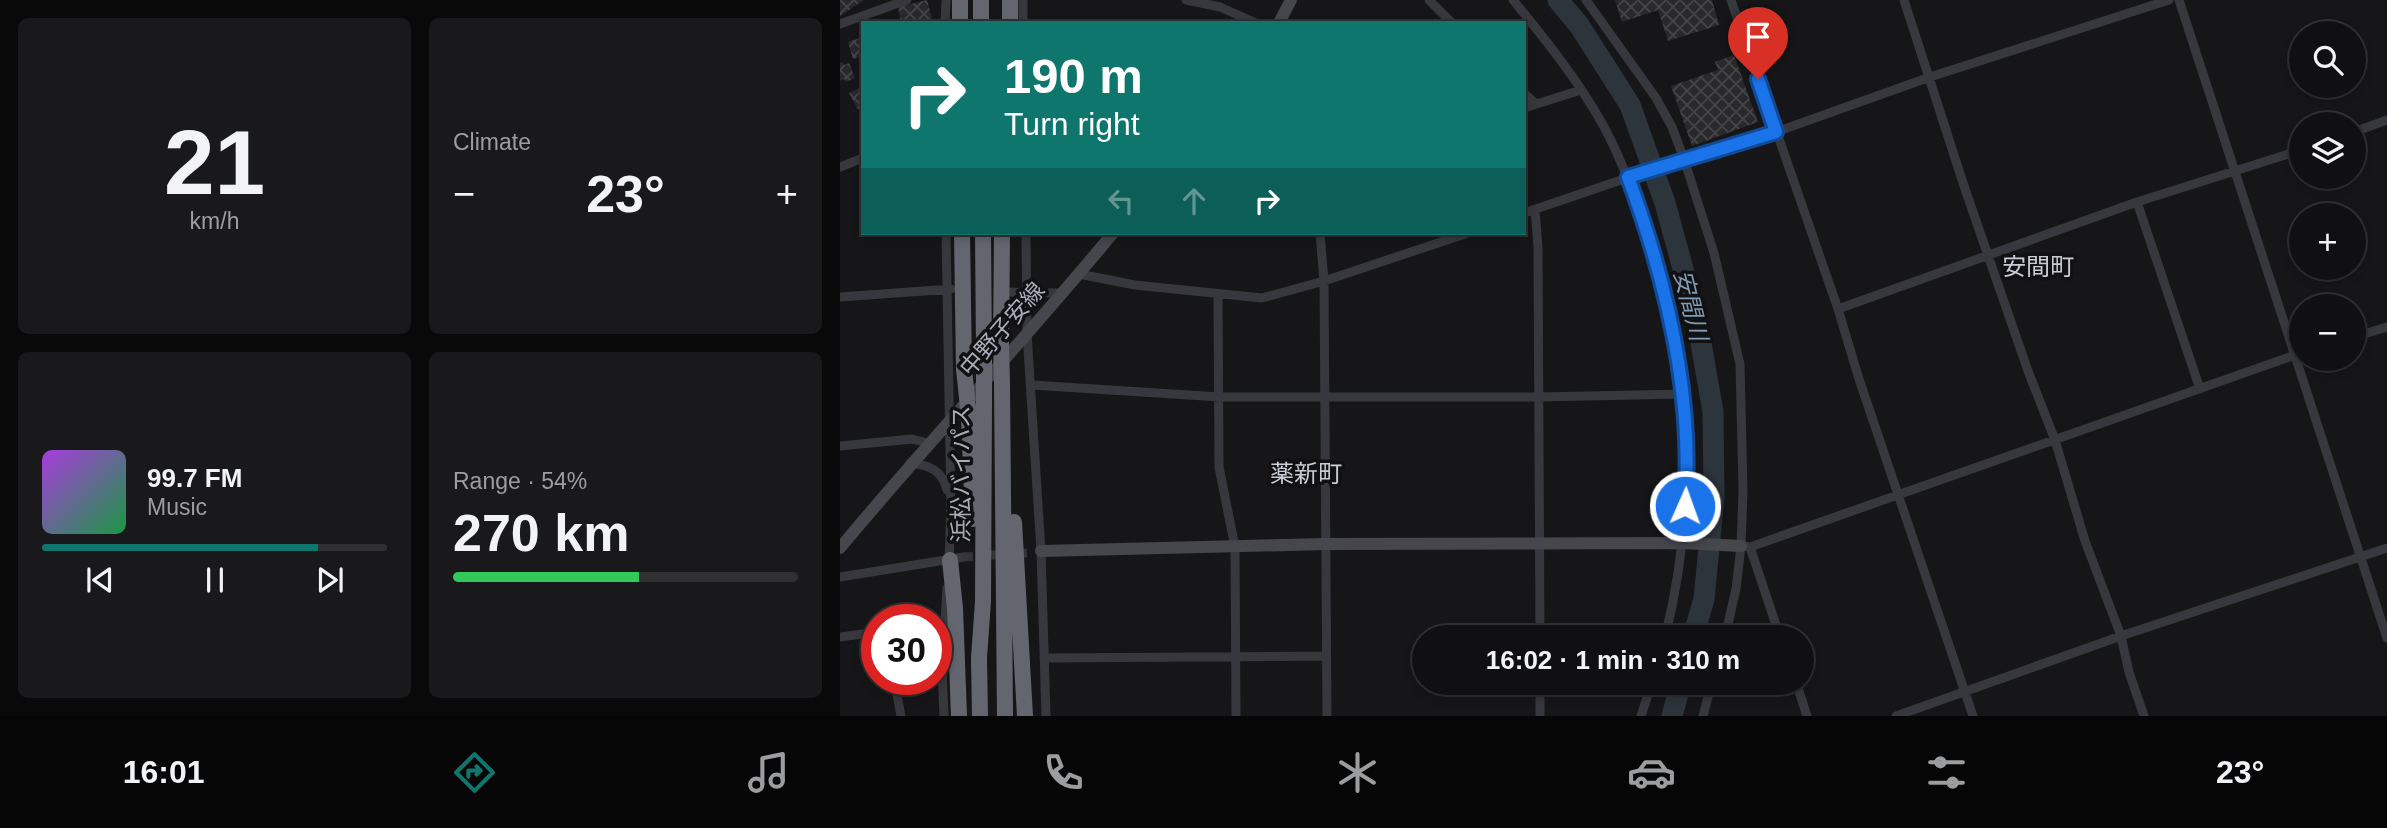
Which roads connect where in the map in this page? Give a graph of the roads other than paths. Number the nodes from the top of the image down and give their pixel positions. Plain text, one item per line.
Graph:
1 (907, 0) edge
2 (946, 0) edge
3 (960, 0) edge
4 (981, 0) edge
5 (1003, 0) edge
6 (1010, 0) edge
7 (1023, 0) edge
8 (1186, 0) edge
9 (1291, 0) edge
10 (1429, 0) edge
11 (1513, 0) edge
12 (1586, 0) edge
13 (1731, 0) edge
14 (1904, 0) edge
15 (2169, 0) edge
16 (2179, 0) edge
17 (945, 21) edge
18 (960, 21) edge
19 (981, 21) edge
20 (1004, 21) edge
21 (1010, 21) edge
22 (1023, 21) edge
23 (1252, 21) edge
24 (1280, 21) edge
25 (1450, 21) edge
26 (840, 24) edge
27 (1930, 77) junction
28 (1581, 90) junction
29 (1526, 95) edge
30 (1536, 104) junction
31 (1526, 107) edge
32 (2387, 120) edge
33 (2366, 128) edge
34 (1776, 132) junction
35 (2289, 154) edge
36 (861, 159) edge
37 (1684, 159) junction
38 (840, 167) edge
39 (2234, 172) junction
40 (1628, 177) junction
41 (2137, 202) junction
42 (1535, 210) junction
43 (1526, 213) edge
44 (946, 235) edge
45 (962, 235) edge
46 (983, 235) edge
47 (1002, 235) edge
48 (1026, 235) edge
49 (1112, 235) edge
50 (1320, 235) edge
51 (1462, 235) edge
52 (1989, 256) junction
53 (1079, 274) junction
54 (1324, 281) junction
55 (951, 289) junction
56 (1008, 292) dead end
57 (1027, 293) junction
58 (1061, 293) junction
59 (1218, 295) junction
60 (840, 297) edge
61 (1838, 309) junction
62 (2387, 327) edge
63 (2289, 329) edge
64 (1027, 333) junction
65 (2366, 333) edge
66 (2289, 358) edge
67 (2303, 371) edge
68 (1032, 385) junction
69 (2200, 389) junction
70 (1683, 394) junction
71 (1325, 396) junction
72 (1220, 397) junction
73 (1539, 397) junction
74 (949, 421) junction
75 (1003, 429) junction
76 (2055, 440) junction
77 (928, 443) junction
78 (840, 446) edge
79 (910, 463) junction
80 (1899, 496) junction
81 (951, 505) junction
82 (1539, 543) junction
83 (1682, 543) junction
84 (1326, 544) junction
85 (1744, 546) junction
86 (1234, 547) junction
87 (840, 548) edge
88 (2387, 548) edge
89 (1035, 552) junction
90 (2360, 556) junction
91 (957, 558) junction
92 (840, 577) edge
93 (944, 604) edge
94 (1540, 625) edge
95 (1668, 625) edge
96 (1728, 625) edge
97 (1775, 625) edge
98 (861, 634) edge
99 (2121, 636) junction
100 (840, 637) edge
101 (2387, 638) edge
102 (1326, 656) junction
103 (1235, 657) junction
104 (979, 658) junction
105 (1044, 658) junction
106 (1966, 692) junction
107 (897, 695) edge
108 (943, 695) edge
109 (1540, 695) edge
110 (1648, 695) edge
111 (1709, 695) edge
112 (1800, 695) edge
113 (901, 716) edge
114 (944, 716) edge
115 (959, 716) edge
116 (980, 716) edge
117 (1005, 716) edge
118 (1025, 716) edge
119 (1046, 716) edge
120 (1236, 716) edge
121 (1327, 716) edge
122 (1540, 716) edge
123 (1641, 716) edge
124 (1703, 716) edge
125 (1807, 716) edge
126 (1896, 716) edge
127 (1973, 716) edge
128 (2144, 716) edge

1 - 26 street
2 - 17 street
3 - 18 highway
4 - 19 highway
5 - 20 highway
6 - 21 highway
7 - 22 street
8 - 23 street
9 - 24 street
10 - 25 street
11 - 28 street
12 - 37 street
13 - 34 street
14 - 27 street
15 - 27 street
16 - 39 street
27 - 34 street
27 - 52 street
28 - 30 street
28 - 40 street
29 - 30 street
30 - 31 street
32 - 33 street
34 - 37 street
34 - 61 street
35 - 39 street
36 - 38 street
37 - 40 street
37 - 85 street
39 - 41 street
39 - 63 street
40 - 42 street
40 - 70 street
41 - 52 street
41 - 69 street
42 - 43 street
42 - 73 street
44 - 55 street
45 - 104 highway, bridge
46 - 104 highway, 浜松バイパス, bridge
47 - 75 highway, 浜松バイパス, bridge
48 - 57 street
49 - 53 street, 中野子安線
50 - 54 street
51 - 54 street
52 - 61 street
52 - 76 street
53 - 58 street, 中野子安線
53 - 59 street
54 - 59 street
54 - 71 street
55 - 60 street
55 - 74 street
56 - 57 street
57 - 58 street
57 - 64 street
58 - 64 street, 中野子安線
59 - 72 street
61 - 80 street
62 - 65 street
64 - 68 street
64 - 74 street, 中野子安線
66 - 69 street
67 - 90 street
68 - 72 street
68 - 89 street
69 - 76 street
70 - 73 street
70 - 83 street
71 - 72 street
71 - 73 street
71 - 84 street
72 - 86 street
73 - 82 street
74 - 77 street, 中野子安線
74 - 81 street
75 - 117 highway, 浜松バイパス
75 - 118 highway
76 - 80 street
76 - 99 street
77 - 78 street
77 - 79 street, 中野子安線
79 - 81 street
79 - 87 street, 中野子安線
80 - 85 street
80 - 106 street
81 - 91 street
82 - 83 street
82 - 84 street
82 - 94 street
83 - 85 street
83 - 95 street
84 - 86 street
84 - 102 street
85 - 96 street
85 - 97 street
86 - 89 street
86 - 103 street
88 - 90 street
89 - 105 street
90 - 99 street
90 - 101 street
91 - 92 street
91 - 93 street
91 - 115 highway
98 - 100 street
99 - 106 street
99 - 128 street
102 - 103 street
102 - 121 street
103 - 105 street
103 - 120 street
104 - 116 highway, 浜松バイパス
105 - 119 street
106 - 126 street
106 - 127 street
107 - 113 street
108 - 114 street
109 - 122 street
110 - 123 street
111 - 124 street
112 - 125 street

